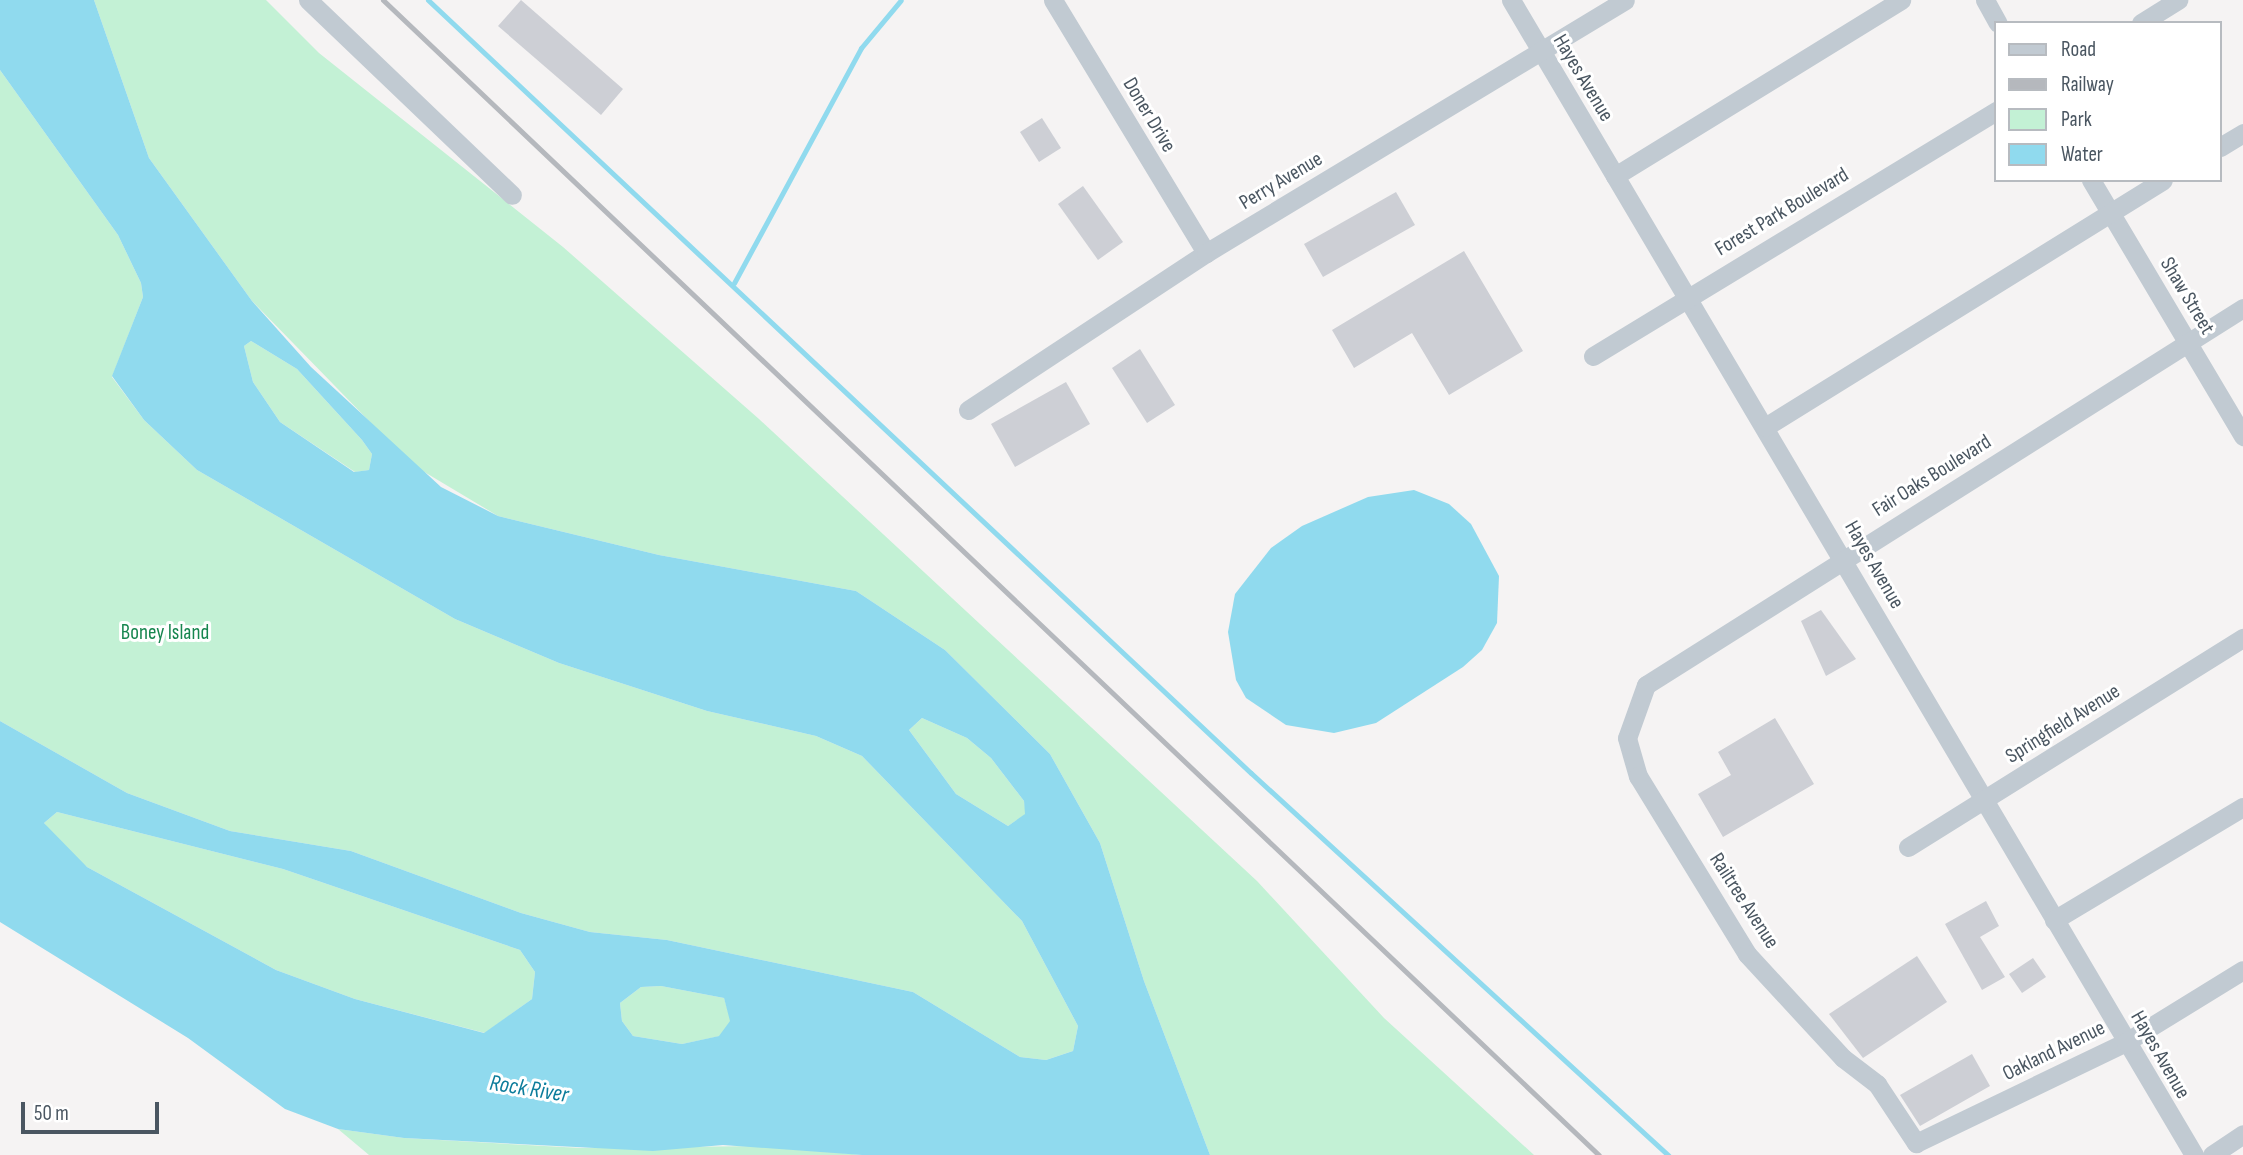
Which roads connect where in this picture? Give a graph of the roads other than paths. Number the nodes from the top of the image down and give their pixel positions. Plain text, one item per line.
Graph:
1 (308, 0) edge
2 (1053, 0) edge
3 (1511, 0) edge
4 (1625, 0) edge
5 (1900, 0) edge
6 (1985, 0) edge
7 (2178, 0) edge
8 (1997, 21) edge
9 (2144, 21) edge
10 (1540, 50) junction
11 (1994, 112) edge
12 (2243, 133) edge
13 (2222, 145) edge
14 (1615, 176) junction
15 (2092, 182) edge
16 (2160, 182) edge
17 (512, 195) dead end
18 (2110, 211) junction
19 (1206, 253) junction
20 (1686, 296) junction
21 (2243, 308) edge
22 (2187, 341) junction
23 (1593, 356) dead end
24 (968, 410) dead end
25 (1765, 427) junction
26 (2243, 436) edge
27 (1844, 559) junction
28 (2243, 638) edge
29 (1646, 685) joint
30 (1983, 801) junction
31 (2243, 807) edge
32 (1908, 847) dead end
33 (2054, 920) junction
34 (2243, 970) edge
35 (2126, 1042) junction
36 (2243, 1134) edge
37 (1916, 1143) joint
38 (2194, 1155) edge
39 (2212, 1155) edge

1 - 17 street
2 - 19 street, Doner Drive
3 - 10 street, Hayes Avenue
4 - 10 street, Perry Avenue
5 - 14 street
6 - 8 street
7 - 9 street
10 - 14 street, Hayes Avenue
10 - 19 street, Perry Avenue
11 - 20 street, Forest Park Boulevard
12 - 13 street
14 - 20 street, Hayes Avenue
15 - 18 street, Shaw Street
16 - 18 street
18 - 22 street, Shaw Street
18 - 25 street
19 - 24 street, Perry Avenue
20 - 23 street, Forest Park Boulevard
20 - 25 street, Hayes Avenue
21 - 22 street, Fair Oaks Boulevard
22 - 26 street, Shaw Street
22 - 27 street, Fair Oaks Boulevard
25 - 27 street, Hayes Avenue
27 - 29 street, Fair Oaks Boulevard
27 - 30 street, Hayes Avenue
28 - 30 street, Springfield Avenue
29 - 37 street, Railtree Avenue
30 - 32 street, Springfield Avenue
30 - 33 street, Hayes Avenue
31 - 33 street
33 - 35 street, Hayes Avenue
34 - 35 street, Oakland Avenue
35 - 37 street, Oakland Avenue
35 - 38 street, Hayes Avenue
36 - 39 street

